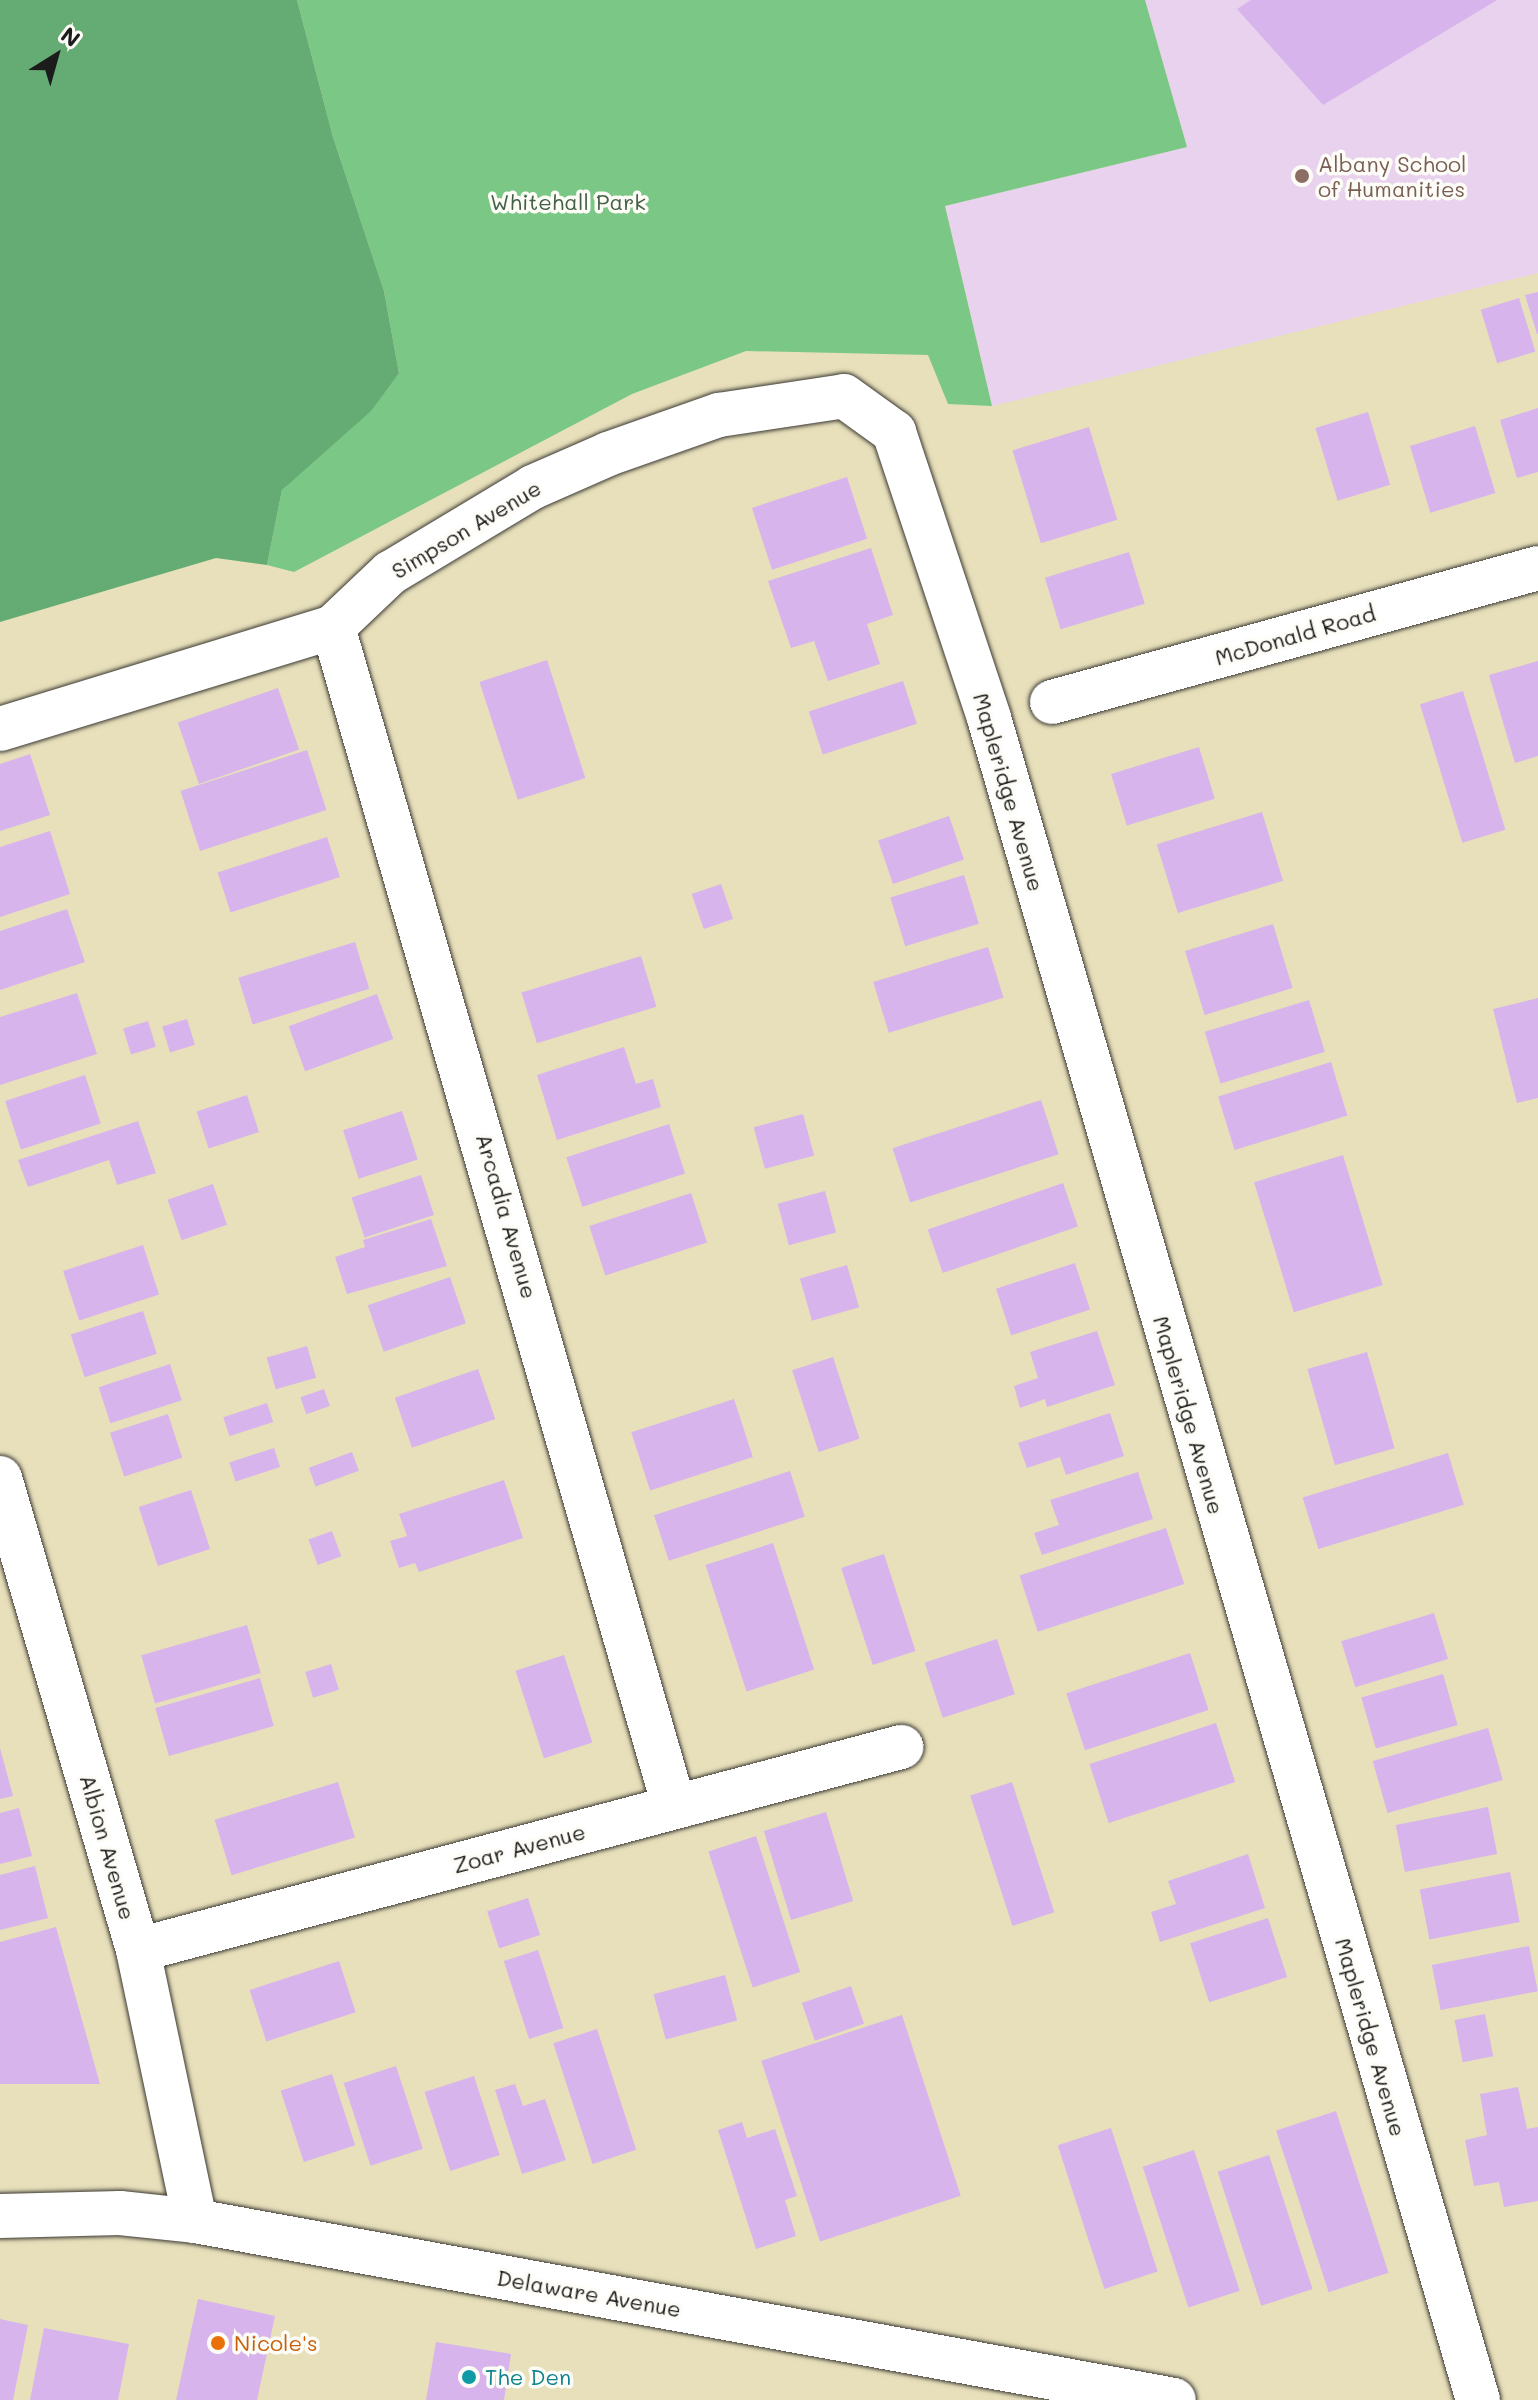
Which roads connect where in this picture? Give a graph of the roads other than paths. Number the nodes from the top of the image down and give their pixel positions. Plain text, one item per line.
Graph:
1 (894, 432) joint
2 (1538, 568) edge
3 (333, 627) junction
4 (1052, 702) dead end
5 (0, 729) edge
6 (0, 1478) edge
7 (901, 1747) dead end
8 (674, 1806) junction
9 (138, 1950) junction
10 (0, 2216) edge
11 (195, 2221) junction
12 (1174, 2400) edge
13 (1478, 2400) edge

1 - 3 street, Simpson Avenue
1 - 13 street, Mapleridge Avenue
2 - 4 street, McDonald Road
3 - 5 street, Simpson Avenue
3 - 8 street, Arcadia Avenue
6 - 9 street, Albion Avenue
7 - 8 street, Zoar Avenue
8 - 9 street, Zoar Avenue
9 - 11 street, Albion Avenue
10 - 11 street, Delaware Avenue
11 - 12 street, Delaware Avenue

